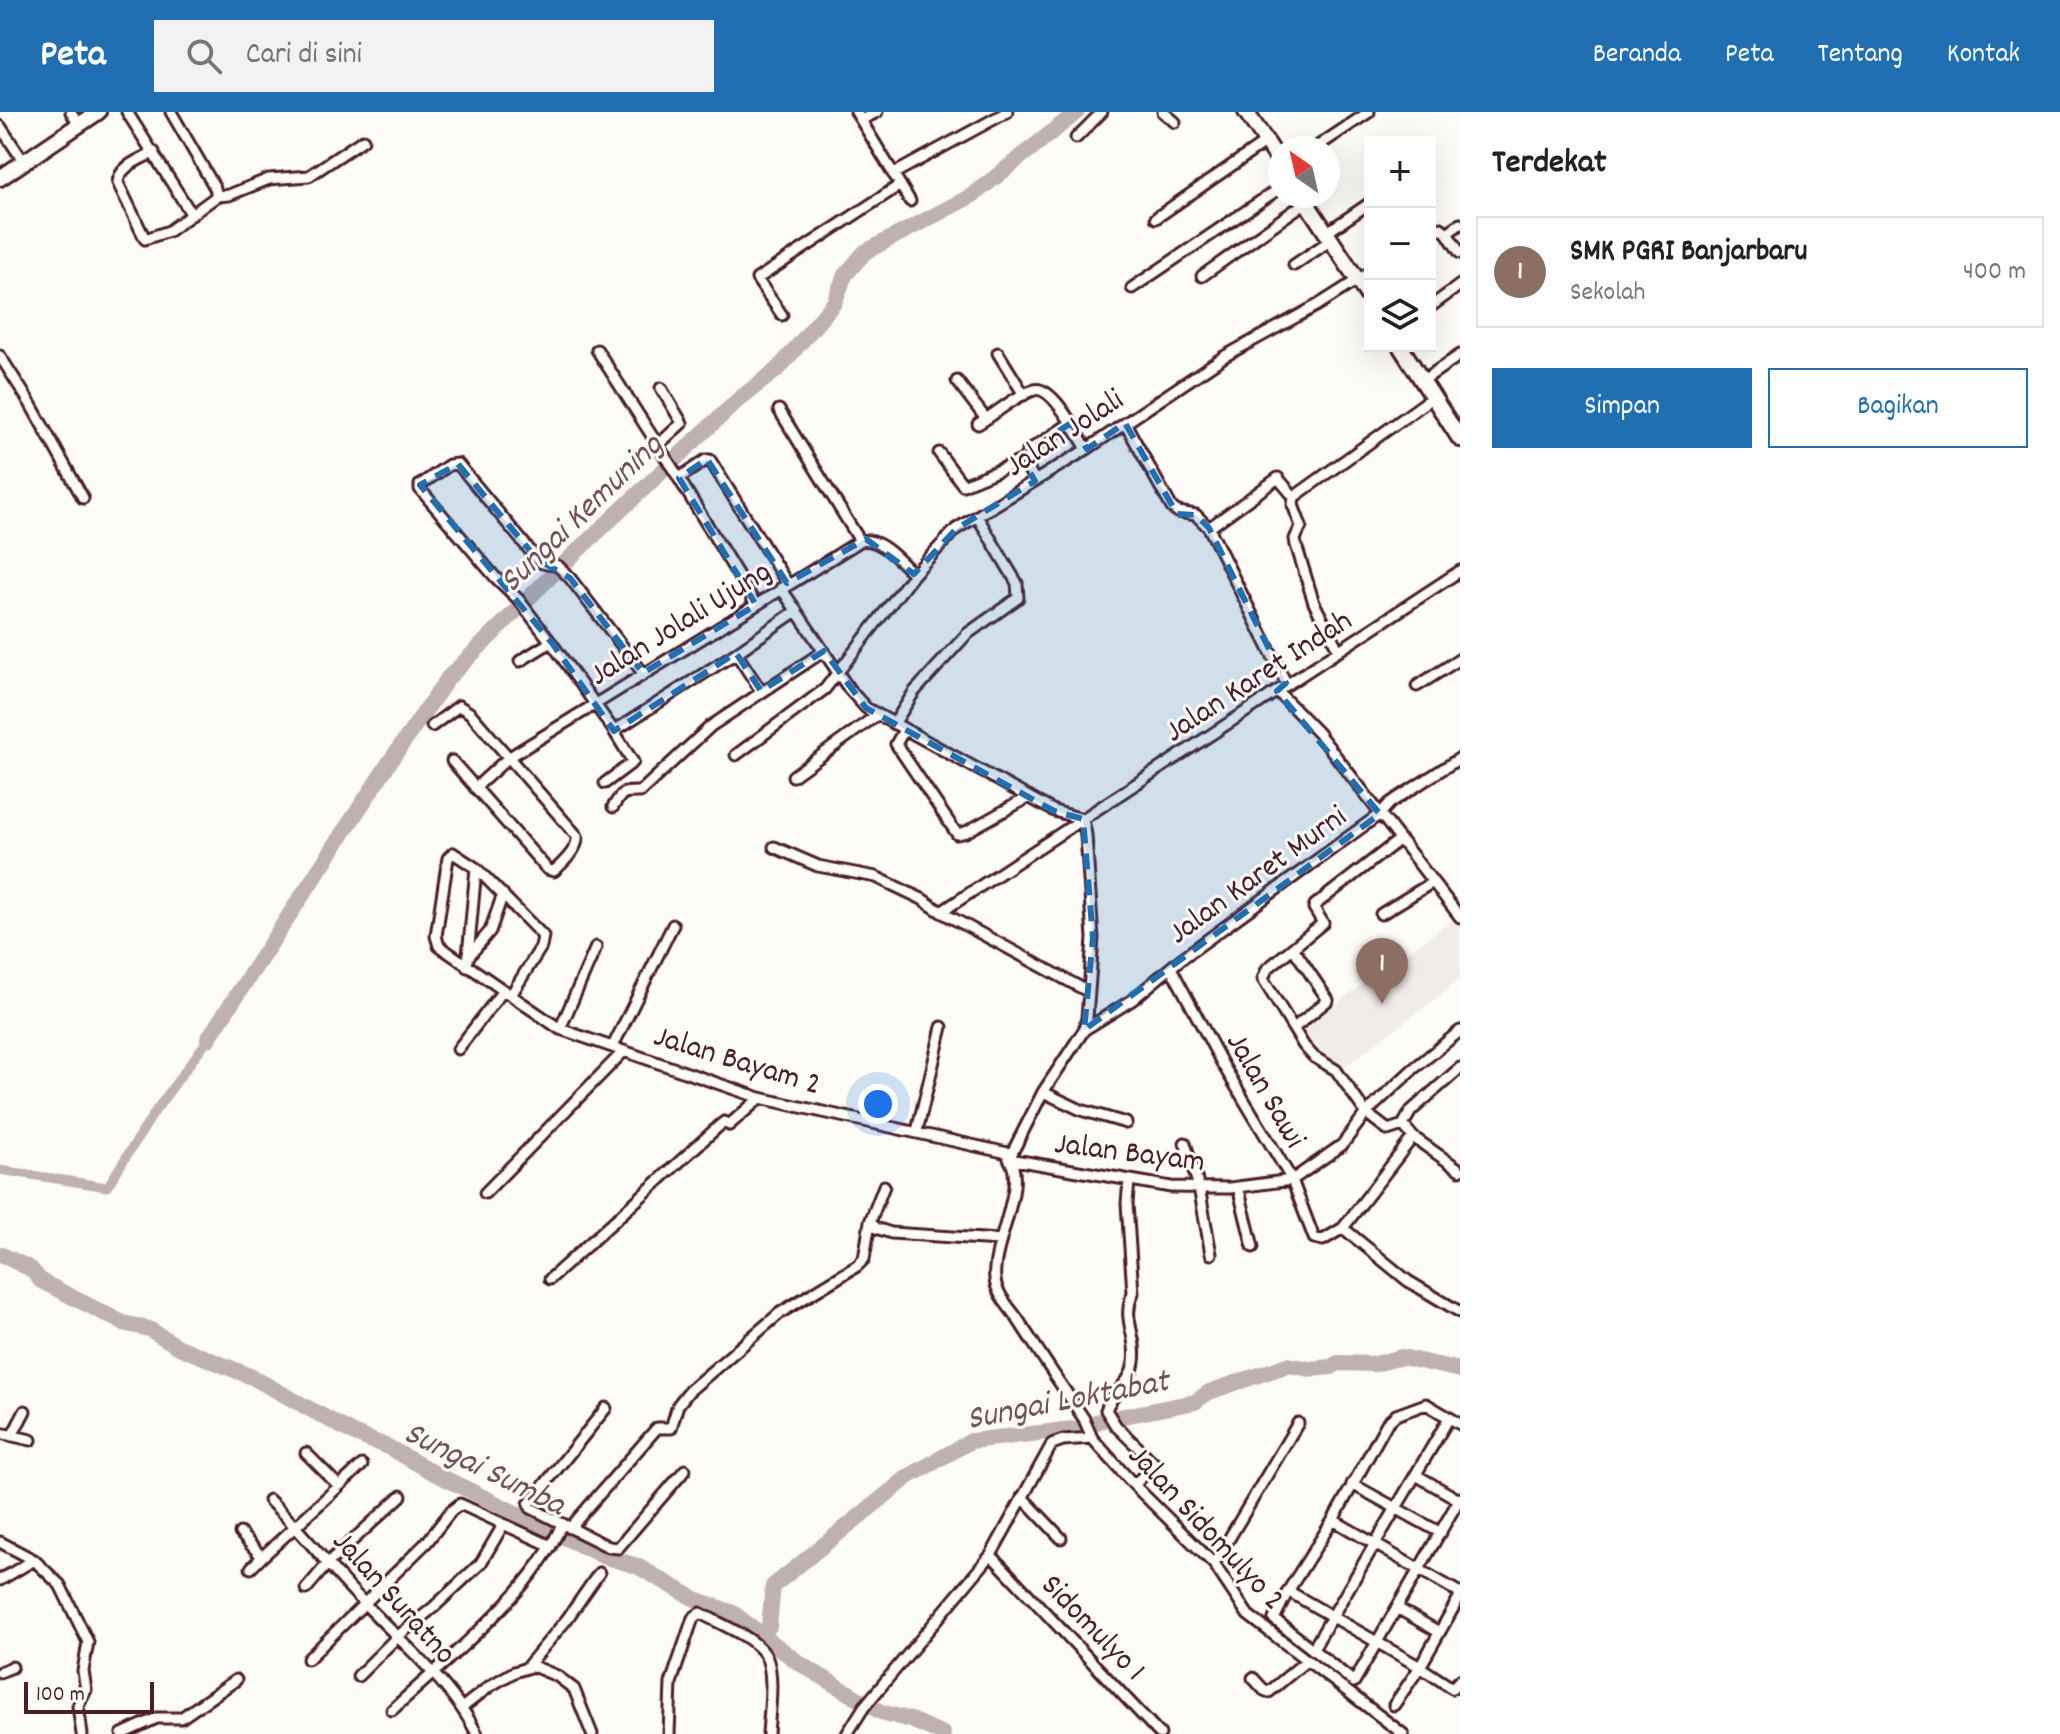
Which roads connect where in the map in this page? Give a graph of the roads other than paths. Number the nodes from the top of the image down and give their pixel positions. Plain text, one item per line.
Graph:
1 (98, 112) edge
2 (127, 112) edge
3 (171, 112) edge
4 (877, 112) edge
5 (976, 112) edge
6 (1007, 112) edge
7 (1102, 112) edge
8 (1163, 112) edge
9 (1246, 112) edge
10 (1369, 112) edge
11 (859, 116) edge
12 (75, 118) edge
13 (1175, 122) dead end
14 (983, 124) junction
15 (0, 126) edge
16 (1333, 136) edge
17 (1076, 138) dead end
18 (363, 140) dead end
19 (1267, 141) joint
20 (154, 152) junction
21 (24, 162) junction
22 (893, 174) junction
23 (0, 178) edge
24 (900, 185) junction
25 (217, 195) junction
26 (1268, 196) edge
27 (910, 201) dead end
28 (1292, 208) edge
29 (1310, 208) edge
30 (1364, 208) edge
31 (192, 215) junction
32 (1156, 218) dead end
33 (1460, 224) edge
34 (1436, 230) edge
35 (1447, 233) junction
36 (1329, 237) junction
37 (1460, 253) edge
38 (1294, 265) dead end
39 (1202, 276) dead end
40 (1364, 276) edge
41 (1460, 285) edge
42 (1132, 288) dead end
43 (1436, 303) edge
44 (782, 315) dead end
45 (597, 350) dead end
46 (1404, 352) edge
47 (998, 353) dead end
48 (1460, 355) edge
49 (0, 356) edge
50 (957, 381) dead end
51 (1422, 381) junction
52 (661, 388) dead end
53 (1024, 395) junction
54 (1433, 397) junction
55 (779, 410) dead end
56 (1071, 423) junction
57 (1125, 423) junction
58 (1460, 439) edge
59 (658, 445) junction
60 (1087, 449) junction
61 (939, 453) dead end
62 (1023, 461) junction
63 (677, 475) junction
64 (1035, 481) junction
65 (1294, 497) junction
66 (83, 498) dead end
67 (977, 516) junction
68 (1209, 528) junction
69 (860, 541) junction
70 (1460, 571) edge
71 (914, 574) junction
72 (784, 586) junction
73 (756, 605) junction
74 (796, 611) junction
75 (550, 641) junction
76 (824, 651) junction
77 (1339, 651) junction
78 (736, 653) junction
79 (1460, 659) edge
80 (520, 661) dead end
81 (643, 673) junction
82 (840, 673) junction
83 (1286, 683) junction
84 (1417, 686) dead end
85 (761, 691) junction
86 (1277, 691) junction
87 (595, 705) junction
88 (877, 715) junction
89 (894, 724) junction
90 (432, 726) dead end
91 (904, 730) junction
92 (614, 731) junction
93 (736, 755) dead end
94 (508, 758) junction
95 (1460, 758) edge
96 (452, 761) dead end
97 (793, 776) dead end
98 (605, 783) dead end
99 (475, 788) junction
100 (1029, 797) junction
101 (613, 807) dead end
102 (1380, 814) junction
103 (1083, 819) junction
104 (1399, 840) junction
105 (774, 847) dead end
106 (476, 868) junction
107 (1433, 882) junction
108 (503, 894) junction
109 (941, 912) junction
110 (1381, 914) dead end
111 (1460, 917) edge
112 (673, 925) dead end
113 (596, 947) dead end
114 (1293, 948) junction
115 (469, 956) junction
116 (467, 967) junction
117 (1171, 968) junction
118 (1089, 992) junction
119 (507, 994) junction
120 (942, 1027) dead end
121 (1294, 1028) junction
122 (560, 1029) junction
123 (1084, 1030) junction
124 (1460, 1031) edge
125 (613, 1046) junction
126 (458, 1049) dead end
127 (624, 1051) junction
128 (1460, 1068) edge
129 (1043, 1092) junction
130 (760, 1098) junction
131 (1366, 1113) junction
132 (1126, 1123) dead end
133 (1403, 1125) junction
134 (917, 1131) junction
135 (1413, 1137) junction
136 (1185, 1143) dead end
137 (1011, 1156) junction
138 (1460, 1170) edge
139 (1292, 1180) junction
140 (1129, 1181) junction
141 (884, 1186) dead end
142 (1199, 1187) junction
143 (1238, 1187) junction
144 (485, 1193) dead end
145 (870, 1222) junction
146 (1343, 1228) junction
147 (999, 1240) junction
148 (1253, 1247) dead end
149 (1211, 1254) dead end
150 (550, 1279) dead end
151 (1460, 1312) edge
152 (606, 1408) dead end
153 (25, 1411) dead end
154 (1449, 1418) junction
155 (1298, 1423) dead end
156 (1460, 1424) edge
157 (0, 1433) edge
158 (12, 1436) junction
159 (1091, 1436) junction
160 (31, 1440) dead end
161 (306, 1453) dead end
162 (362, 1465) dead end
163 (685, 1470) dead end
164 (1416, 1475) junction
165 (1352, 1484) junction
166 (1134, 1485) junction
167 (339, 1486) junction
168 (401, 1496) dead end
169 (1022, 1497) junction
170 (1460, 1499) edge
171 (269, 1500) dead end
172 (1396, 1509) junction
173 (1333, 1520) junction
174 (295, 1524) junction
175 (503, 1525) junction
176 (564, 1526) junction
177 (240, 1533) dead end
178 (1441, 1533) junction
179 (1061, 1538) dead end
180 (0, 1542) edge
181 (552, 1544) junction
182 (1376, 1544) junction
183 (991, 1555) junction
184 (262, 1557) junction
185 (34, 1560) junction
186 (329, 1562) junction
187 (1214, 1564) junction
188 (251, 1568) dead end
189 (1420, 1570) junction
190 (599, 1573) dead end
191 (0, 1580) edge
192 (306, 1589) dead end
193 (1288, 1591) junction
194 (1460, 1594) edge
195 (363, 1603) junction
196 (1397, 1608) junction
197 (1333, 1617) junction
198 (1439, 1632) junction
199 (398, 1636) junction
200 (1376, 1643) junction
201 (1313, 1649) junction
202 (308, 1659) dead end
203 (1306, 1661) junction
204 (12, 1667) dead end
205 (527, 1667) junction
206 (1420, 1667) junction
207 (0, 1672) edge
208 (431, 1673) junction
209 (358, 1676) dead end
210 (1253, 1678) dead end
211 (236, 1680) dead end
212 (1460, 1680) edge
213 (1394, 1705) dead end
214 (463, 1707) junction
215 (392, 1710) dead end
216 (82, 1734) edge
217 (122, 1734) edge
218 (477, 1734) edge
219 (592, 1734) edge
220 (669, 1734) edge
221 (768, 1734) edge
222 (847, 1734) edge
223 (1160, 1734) edge
224 (1403, 1734) edge

1 - 12 main road
2 - 20 street
3 - 25 street
4 - 11 street
5 - 14 street
6 - 14 street
7 - 17 street
8 - 13 street
9 - 19 main road
10 - 16 street
11 - 22 street
12 - 21 main road
14 - 22 street
15 - 21 street
18 - 25 street
19 - 32 street
20 - 31 street
20 - 31 street
21 - 23 main road
22 - 24 street
24 - 27 street
24 - 44 street
25 - 31 street
26 - 42 street
28 - 39 street
29 - 36 main road
30 - 36 street
33 - 35 street
34 - 35 street
35 - 37 street
36 - 38 street
36 - 40 main road
40 - 57 street, Jalan Jolali
41 - 43 street
45 - 59 street
46 - 51 main road
47 - 53 street
48 - 51 street
49 - 66 street
50 - 53 street
51 - 54 main road
52 - 59 street
53 - 56 street
54 - 58 main road
54 - 65 street
55 - 69 street
56 - 60 street
56 - 62 street
57 - 60 street, Jalan Jolali
57 - 68 street
59 - 63 street
60 - 64 street, Jalan Jolali
61 - 62 street
62 - 64 street
63 - 72 street
63 - 73 street
64 - 67 street, Jalan Jolali
65 - 68 street
65 - 77 street
67 - 71 street, Jalan Jolali
67 - 89 street
68 - 83 street
69 - 71 street
69 - 72 street, Jalan Jolali Ujung
70 - 77 street, Jalan Karet Indah
71 - 82 street, Jalan Jolali
72 - 73 street, Jalan Jolali Ujung
72 - 74 street
73 - 81 street, Jalan Jolali Ujung
74 - 76 street
74 - 78 street
75 - 80 street
75 - 81 street
75 - 87 street
76 - 82 street
76 - 85 street
77 - 83 street, Jalan Karet Indah
78 - 85 street
78 - 92 street
79 - 84 street
81 - 87 street, Jalan Jolali Ujung
82 - 88 street
82 - 93 street, Jalan Jolali
83 - 86 street, Jalan Karet Indah
85 - 101 street
86 - 102 street
86 - 103 street, Jalan Karet Indah
87 - 92 street
87 - 94 street, Jalan Jolali Ujung
88 - 89 street
88 - 97 street
89 - 91 street
90 - 94 street
91 - 100 street
91 - 100 street
92 - 98 street
94 - 99 street, Jalan Jolali Ujung
94 - 99 street
95 - 102 street, Jalan Karet Murni
96 - 99 street
100 - 103 street
102 - 104 street
102 - 117 street, Jalan Karet Murni
103 - 109 street, Jalan Karet Indah
103 - 118 street
104 - 107 street
104 - 114 street
105 - 109 street
106 - 108 street
106 - 115 street
106 - 116 street, Jalan Bayam 2
107 - 110 street
107 - 111 street
108 - 115 street
108 - 119 street
109 - 118 street
112 - 125 street
113 - 122 street
114 - 121 street
114 - 121 street
115 - 116 street
116 - 119 street, Jalan Bayam 2
117 - 123 street, Jalan Karet Murni
117 - 139 street, Jalan Sawi
118 - 123 street
119 - 122 street, Jalan Bayam 2
119 - 126 street
120 - 134 street
121 - 131 street
122 - 125 street, Jalan Bayam 2
123 - 129 street
124 - 131 street
125 - 127 street, Jalan Bayam 2
127 - 130 street, Jalan Bayam 2
127 - 144 street
128 - 133 street
129 - 132 street
129 - 137 street
130 - 134 street, Jalan Bayam 2
130 - 150 street
131 - 133 street
131 - 139 street
133 - 135 street
134 - 137 street, Jalan Bayam 2
135 - 138 street
135 - 146 street
136 - 142 street
137 - 140 street, Jalan Bayam
137 - 147 street, Jalan Sidomulyo 2
139 - 143 street, Jalan Bayam
139 - 146 street, Jalan Sawi
140 - 142 street, Jalan Bayam
140 - 166 street
141 - 145 street
142 - 143 street, Jalan Bayam
142 - 149 street
143 - 148 street
145 - 147 street
145 - 176 street
146 - 151 street
147 - 159 street, Jalan Sidomulyo 2
152 - 176 street
153 - 158 street
154 - 156 street
154 - 164 street
154 - 165 street
155 - 187 street
157 - 158 street
158 - 160 street
159 - 166 street, Jalan Sidomulyo 2
159 - 169 street
161 - 167 street
162 - 167 street
163 - 176 street
164 - 170 street
164 - 172 street
165 - 172 street
165 - 173 street
166 - 187 street, Jalan Sidomulyo 2
167 - 174 street
168 - 186 street
169 - 179 street
169 - 183 street
170 - 178 street
171 - 174 street, Jalan Suratno
172 - 178 street
172 - 182 street
173 - 182 street
173 - 193 street
174 - 184 street
174 - 186 street, Jalan Suratno
175 - 181 street
175 - 195 street
175 - 199 street
176 - 181 street
177 - 184 street
178 - 189 street
180 - 185 street
181 - 208 street
182 - 189 street
182 - 197 street
183 - 222 street
183 - 223 street, Sidomulyo 1
184 - 188 street
185 - 191 street
185 - 216 street
186 - 192 street
186 - 195 street, Jalan Suratno
187 - 203 street, Jalan Sidomulyo 2
189 - 194 street
189 - 196 street
190 - 205 street
193 - 197 street
193 - 201 street
194 - 198 street
195 - 199 street, Jalan Suratno
195 - 202 street
196 - 198 street
196 - 200 street
197 - 200 street
197 - 201 street
198 - 206 street
199 - 208 street, Jalan Suratno
199 - 209 street
200 - 201 street
200 - 206 street
203 - 210 street
203 - 224 street, Jalan Sidomulyo 2
204 - 207 street
205 - 214 street
205 - 219 street
206 - 212 street
206 - 213 street
208 - 214 street, Jalan Suratno
208 - 215 street
211 - 217 street
214 - 218 street, Jalan Suratno
220 - 221 street

